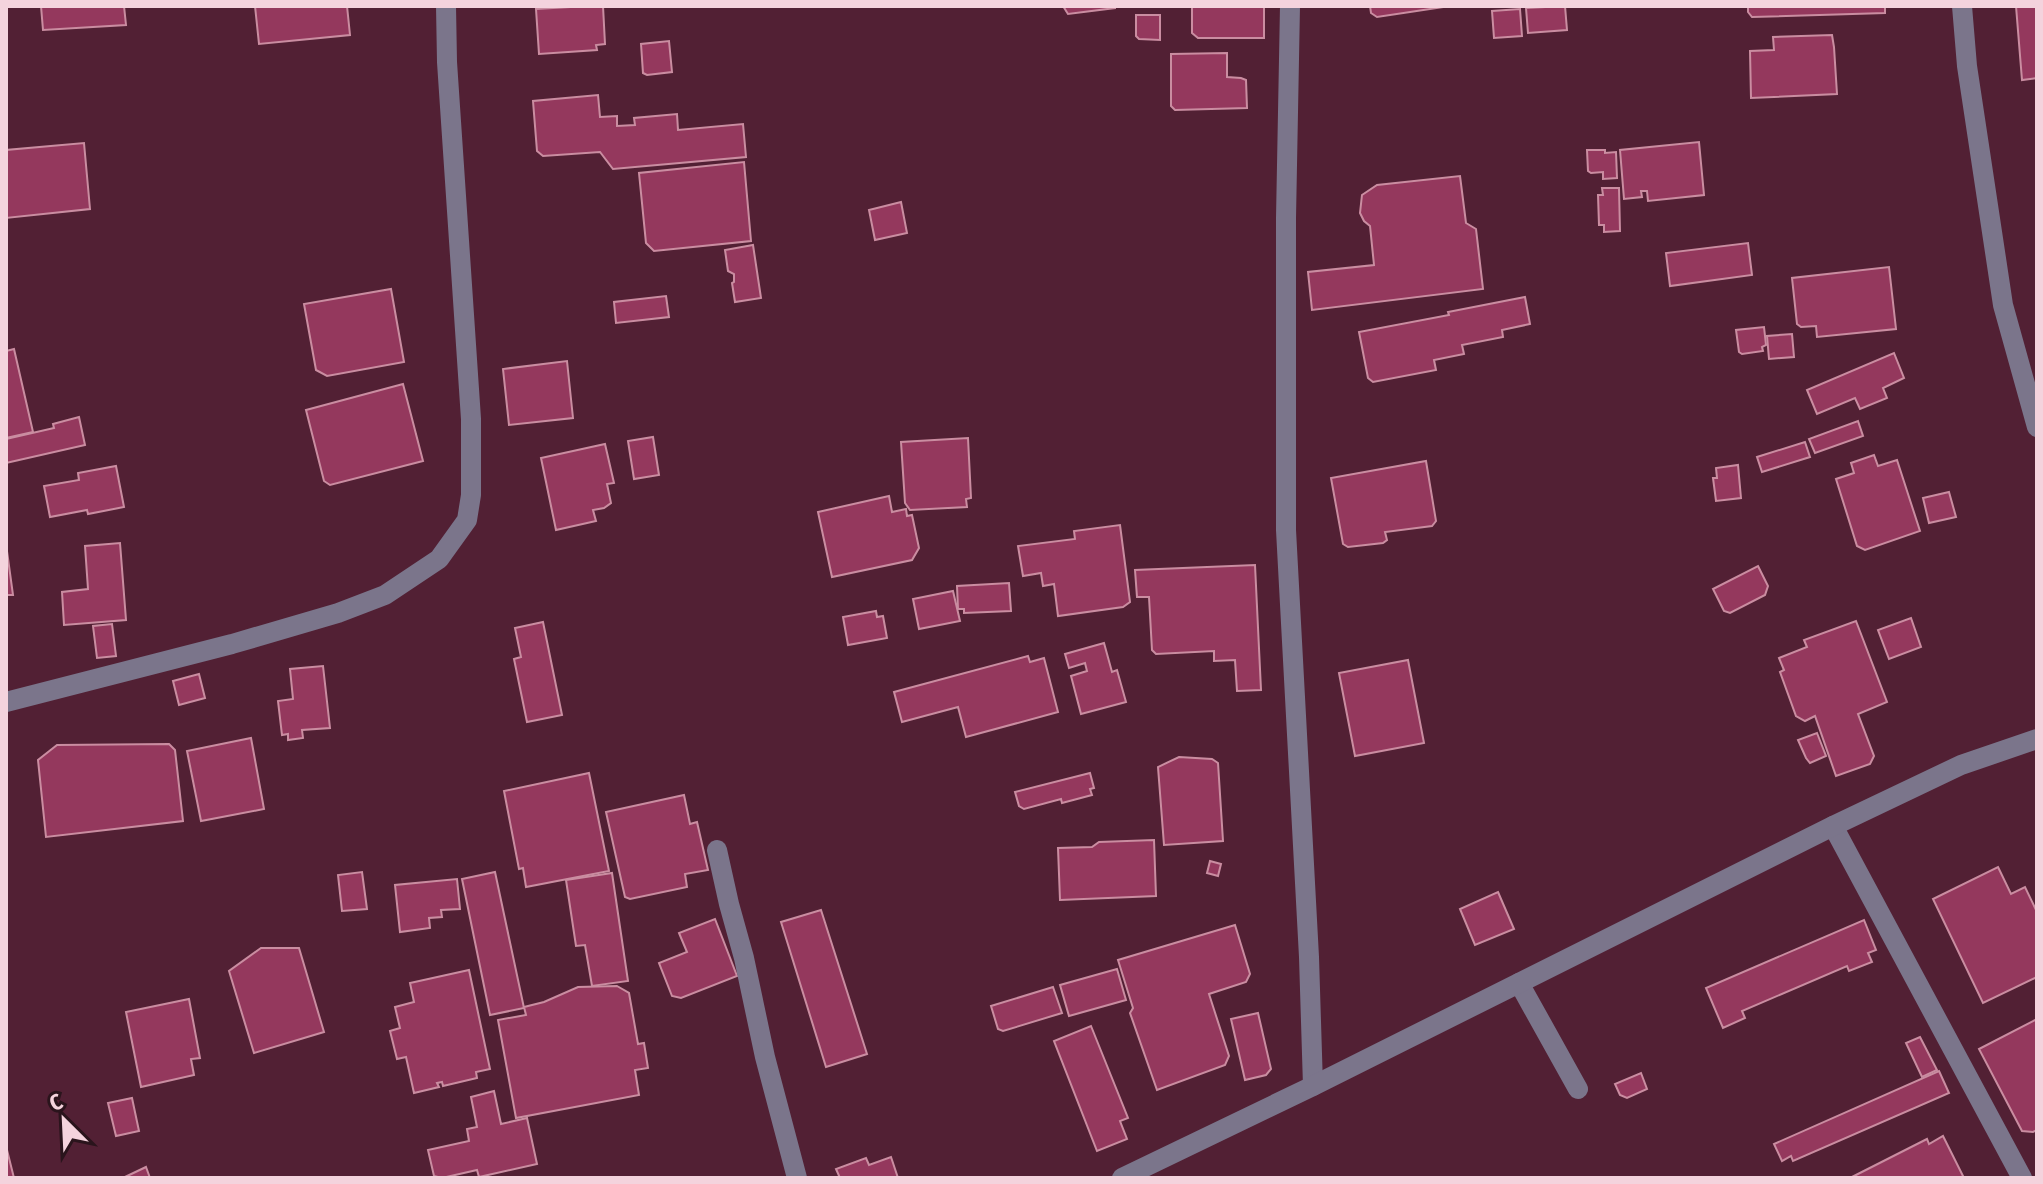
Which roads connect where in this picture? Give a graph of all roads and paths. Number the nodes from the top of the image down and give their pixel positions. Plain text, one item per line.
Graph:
1 (446, 6) edge
2 (1290, 6) edge
3 (1962, 6) edge
4 (2037, 427) edge
5 (6, 702) edge
6 (2037, 739) edge
7 (1833, 826) junction
8 (717, 850) dead end
9 (1519, 983) junction
10 (1313, 1086) junction
11 (1578, 1089) dead end
12 (797, 1178) edge
13 (1122, 1178) edge
14 (2022, 1178) edge

1 - 5 street
2 - 10 street
3 - 4 street
6 - 7 street
7 - 9 street
7 - 14 street
8 - 12 street
9 - 10 street
9 - 11 street
10 - 13 street

